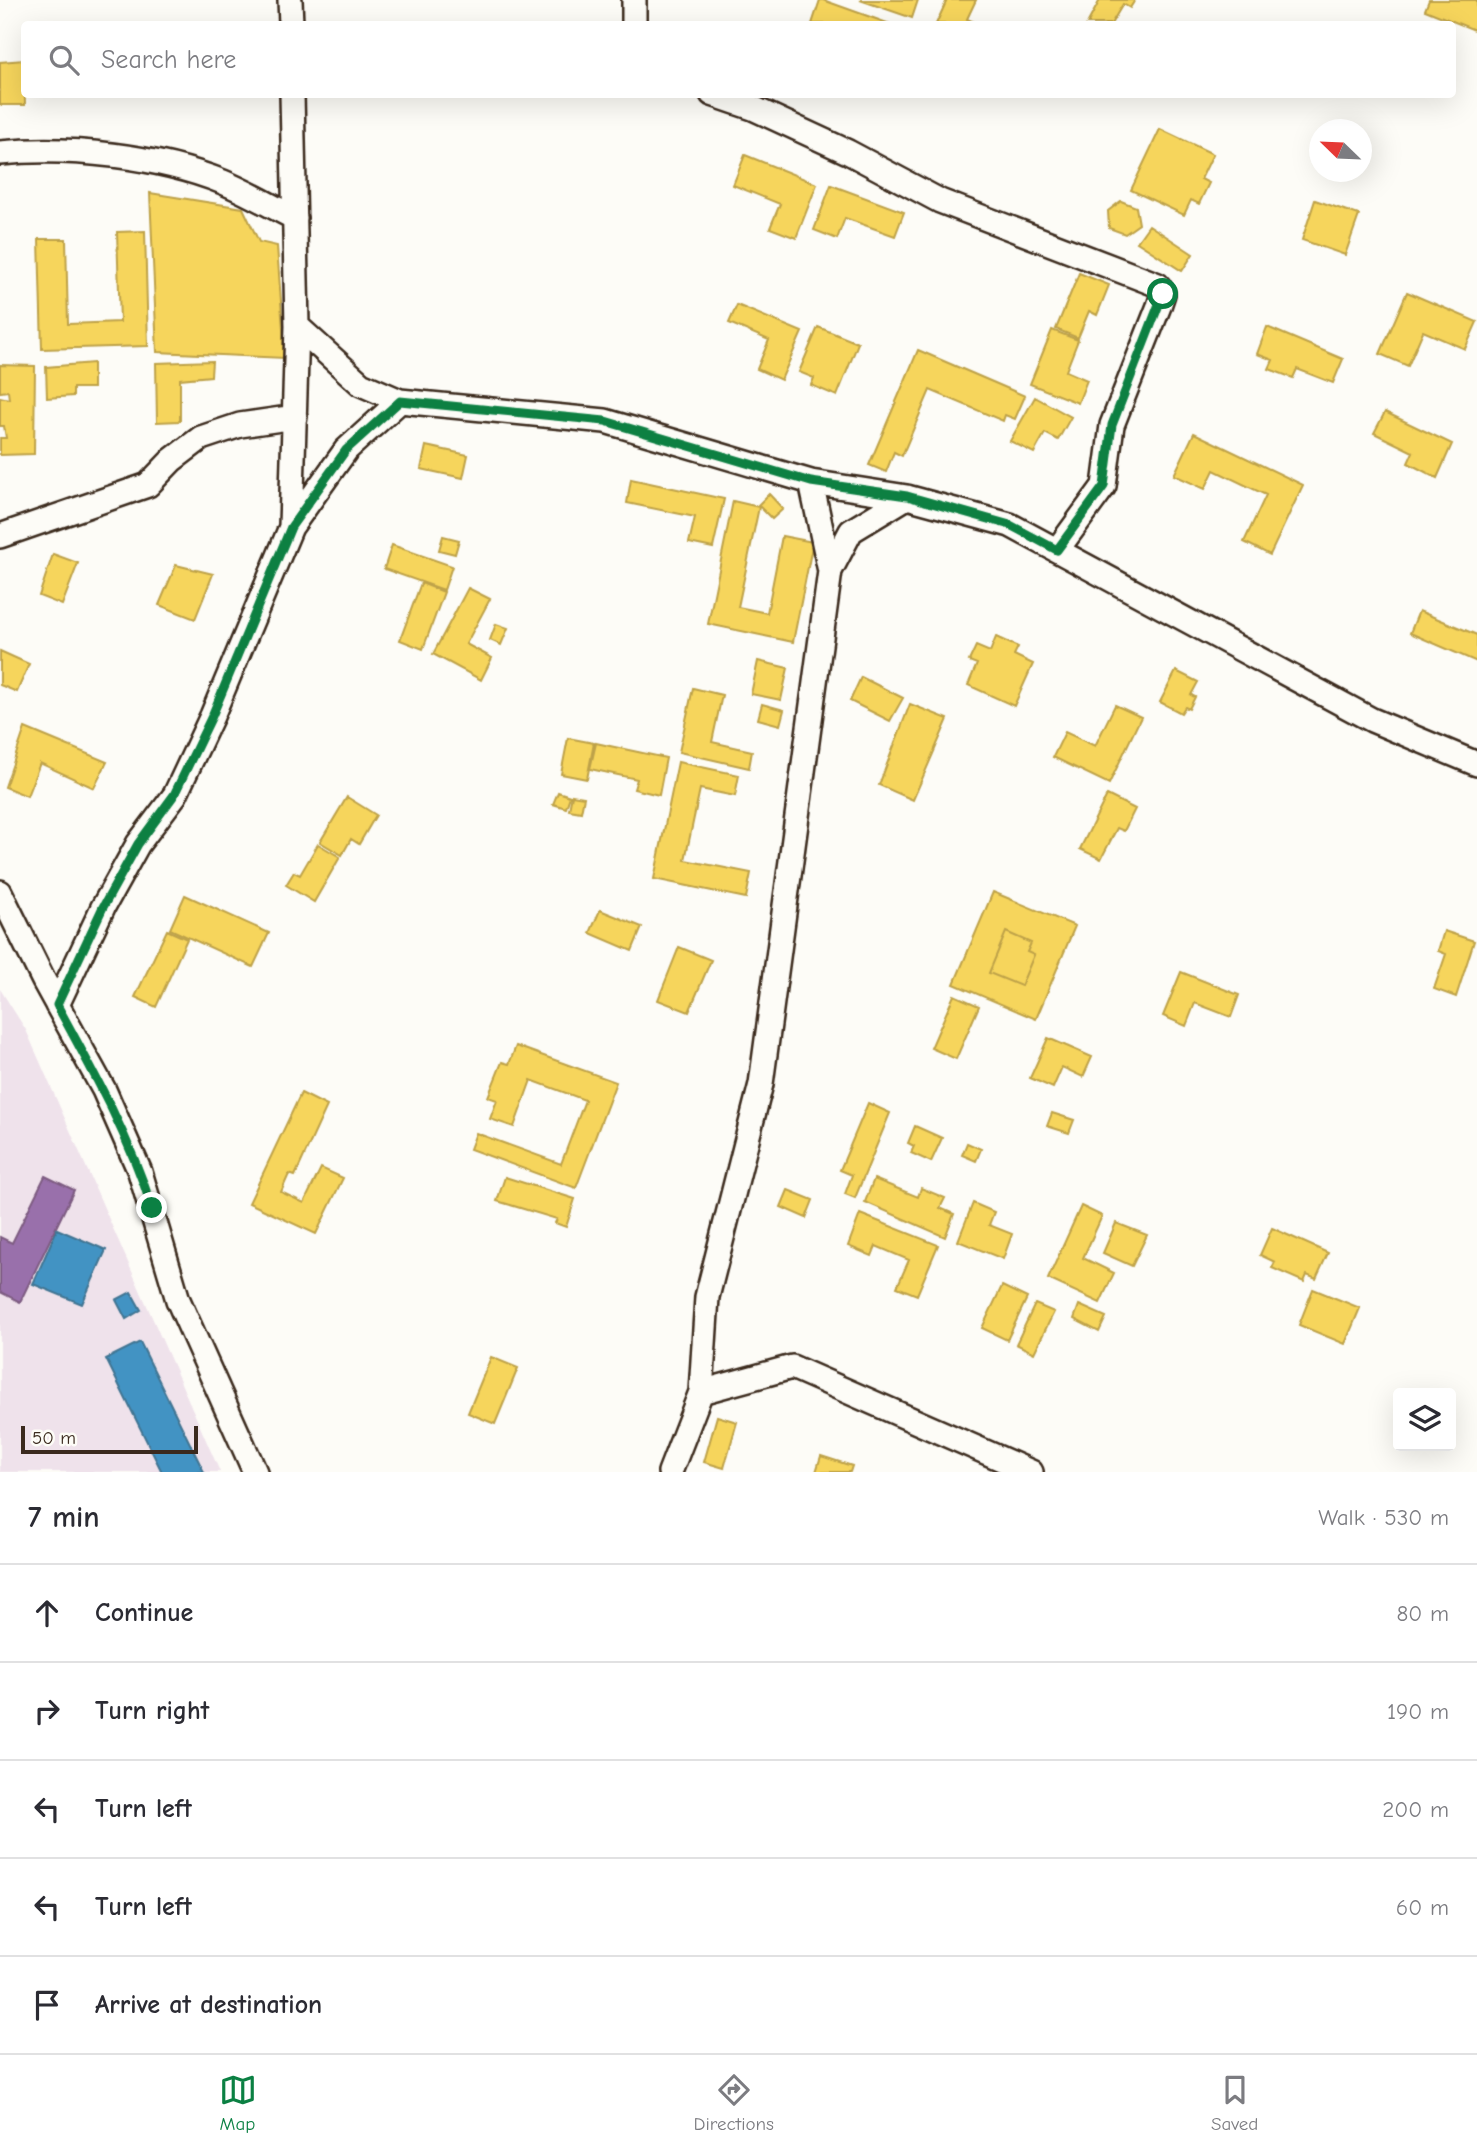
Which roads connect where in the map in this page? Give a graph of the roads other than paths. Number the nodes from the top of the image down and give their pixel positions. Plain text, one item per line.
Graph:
1 (290, 0) edge
2 (634, 0) edge
3 (291, 21) edge
4 (635, 21) edge
5 (292, 98) edge
6 (724, 98) edge
7 (0, 153) edge
8 (295, 218) junction
9 (298, 326) junction
10 (400, 401) junction
11 (295, 418) junction
12 (811, 482) junction
13 (907, 496) junction
14 (291, 527) junction
15 (0, 536) edge
16 (1057, 550) junction
17 (830, 571) junction
18 (1477, 764) edge
19 (0, 892) edge
20 (57, 1005) junction
21 (701, 1391) junction
22 (255, 1472) edge
23 (670, 1472) edge
24 (1031, 1472) edge

1 - 3 street
2 - 4 street
5 - 8 street
6 - 16 street
7 - 8 street
8 - 9 street
9 - 10 street
9 - 11 street
10 - 12 street
10 - 14 street
11 - 14 street
11 - 15 street
12 - 13 street
12 - 17 street
13 - 16 street
13 - 17 street
14 - 20 street
16 - 18 street
17 - 21 street
19 - 20 street
20 - 22 street
21 - 23 street
21 - 24 street

